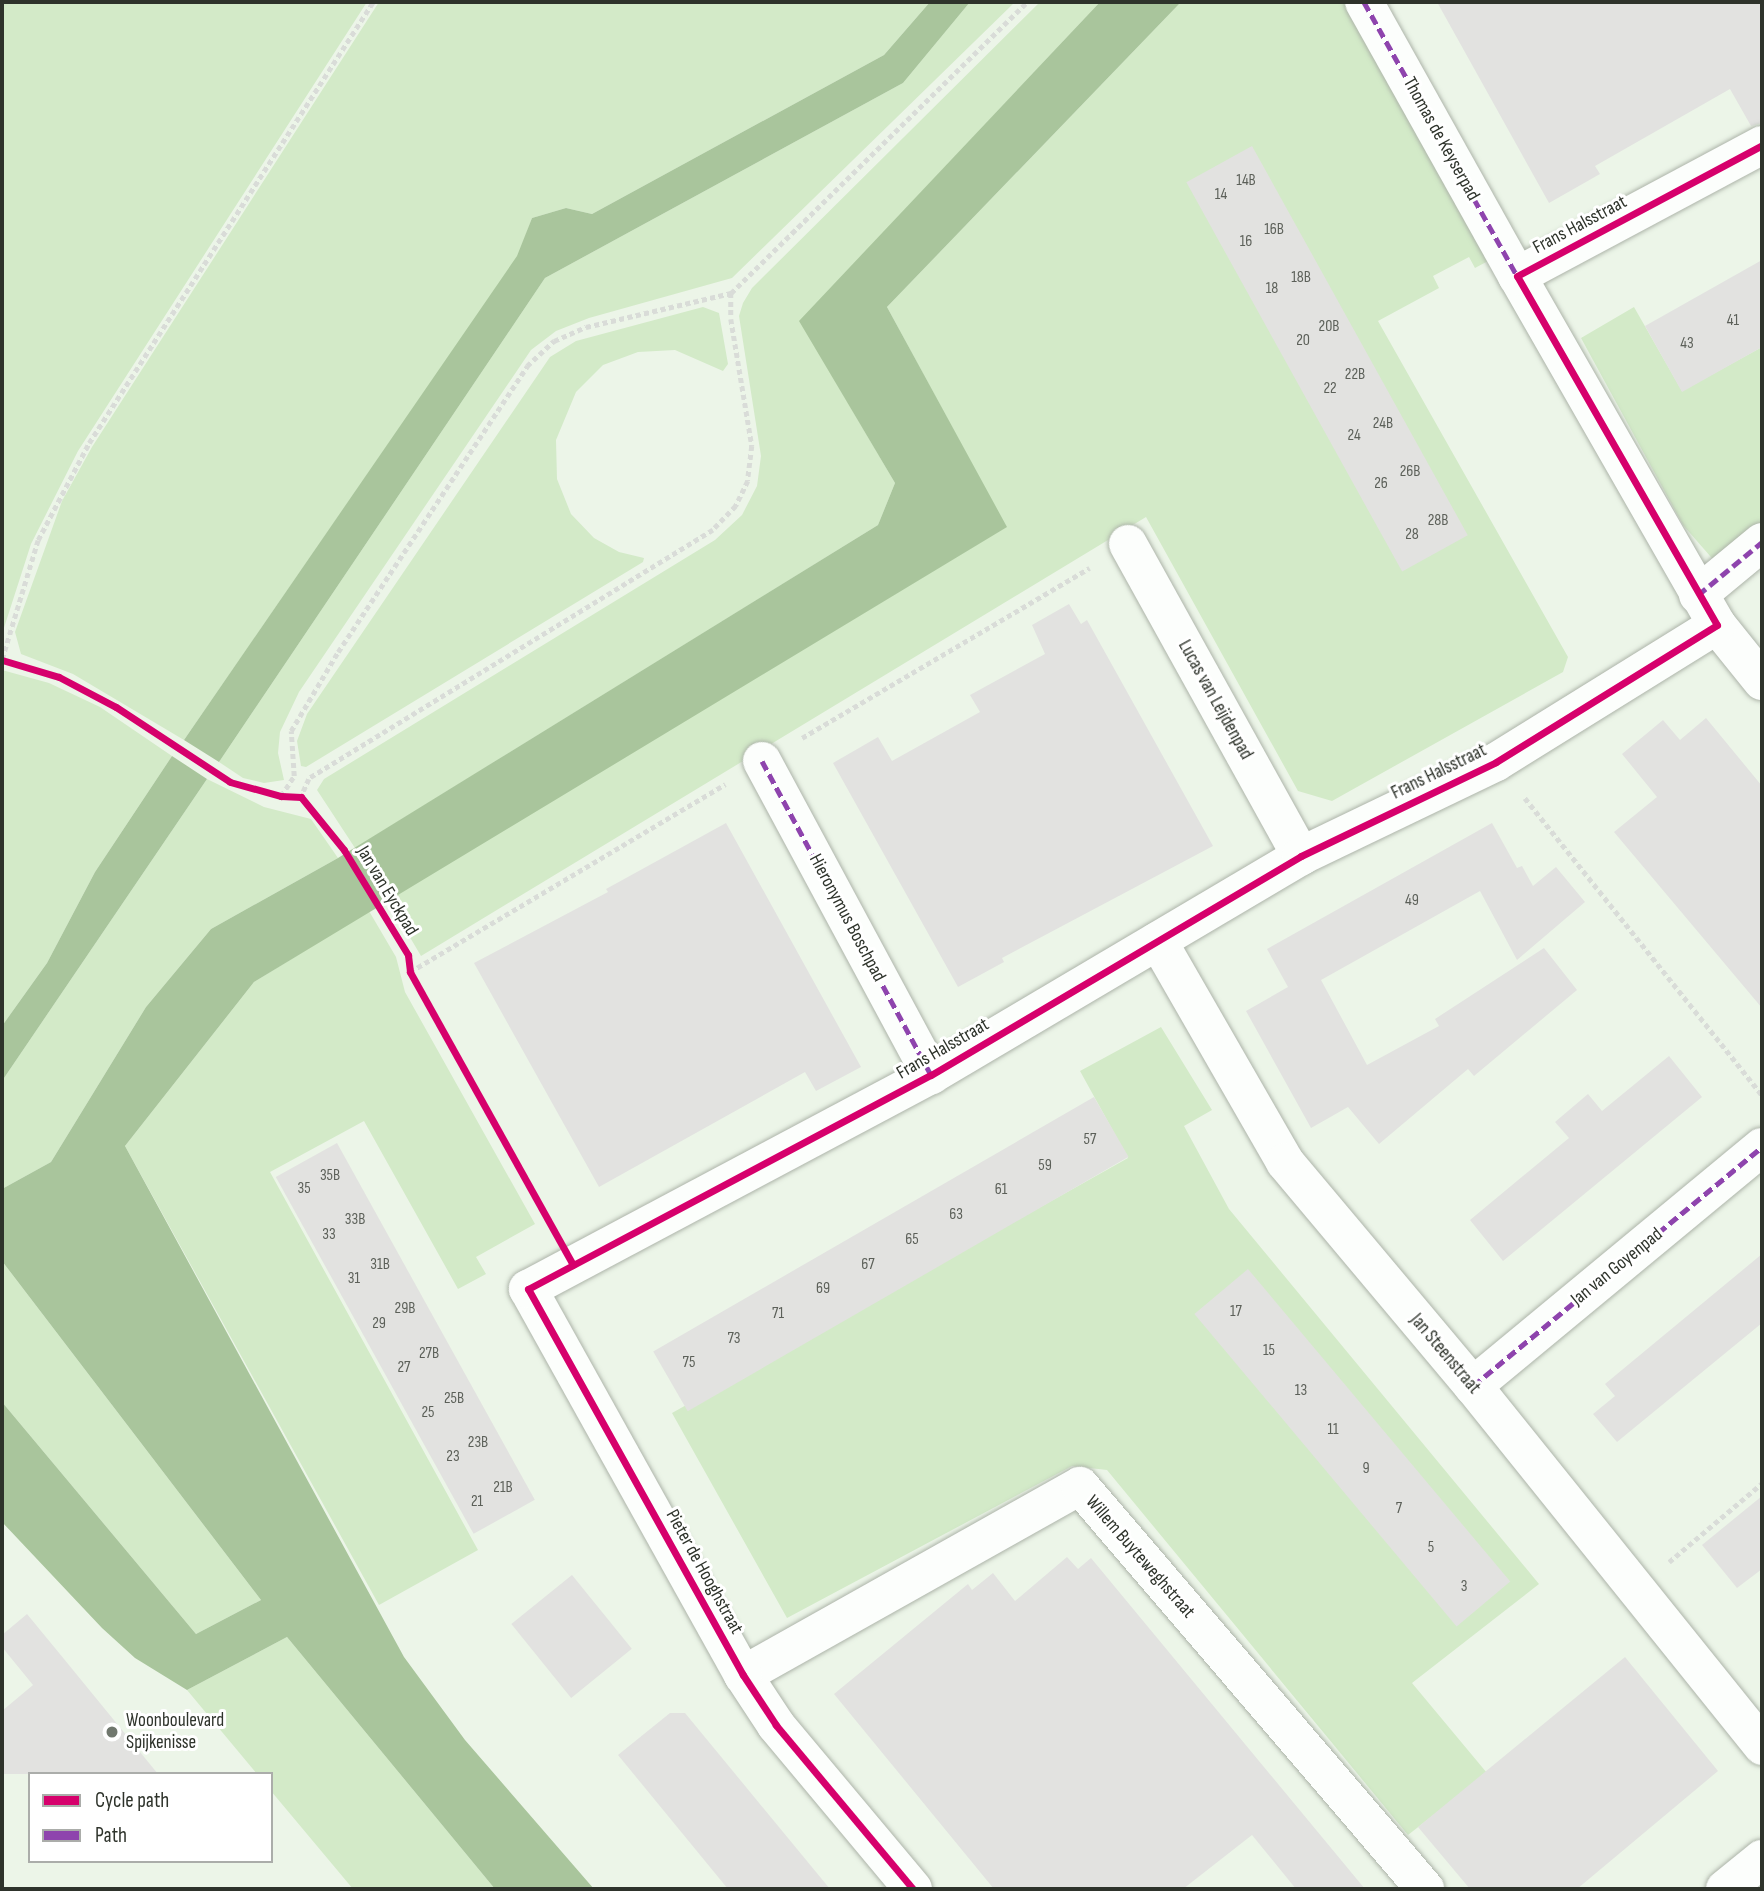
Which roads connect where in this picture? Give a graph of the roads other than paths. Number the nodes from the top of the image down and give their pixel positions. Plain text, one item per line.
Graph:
1 (1364, 2) edge
2 (1762, 145) edge
3 (1517, 276) junction
4 (1762, 542) edge
5 (1129, 544) dead end
6 (1707, 610) junction
7 (1762, 681) edge
8 (762, 761) dead end
9 (1301, 856) junction
10 (1158, 941) junction
11 (931, 1075) junction
12 (1762, 1147) edge
13 (573, 1265) joint
14 (1473, 1386) junction
15 (743, 1675) junction
16 (1762, 1746) edge
17 (1762, 1859) edge
18 (913, 1889) edge
19 (1425, 1889) edge
20 (1725, 1889) edge

1 - 3 street, Thomas de Keyserpad
2 - 3 street, Frans Halsstraat
3 - 6 street, Frans Halsstraat
4 - 6 street
5 - 9 street, Lucas van Leijdenpad
6 - 7 street
6 - 9 street, Frans Halsstraat
8 - 11 street, Hieronymus Boschpad
9 - 10 street, Frans Halsstraat
10 - 11 street, Frans Halsstraat
10 - 14 street, Jan Steenstraat
11 - 13 street, Frans Halsstraat
12 - 14 street, Jan van Goyenpad
13 - 15 street, Pieter de Hooghstraat
14 - 16 street, Jan Steenstraat
15 - 18 street, Pieter de Hooghstraat
15 - 19 street, Willem Buyteweghstraat
17 - 20 street

